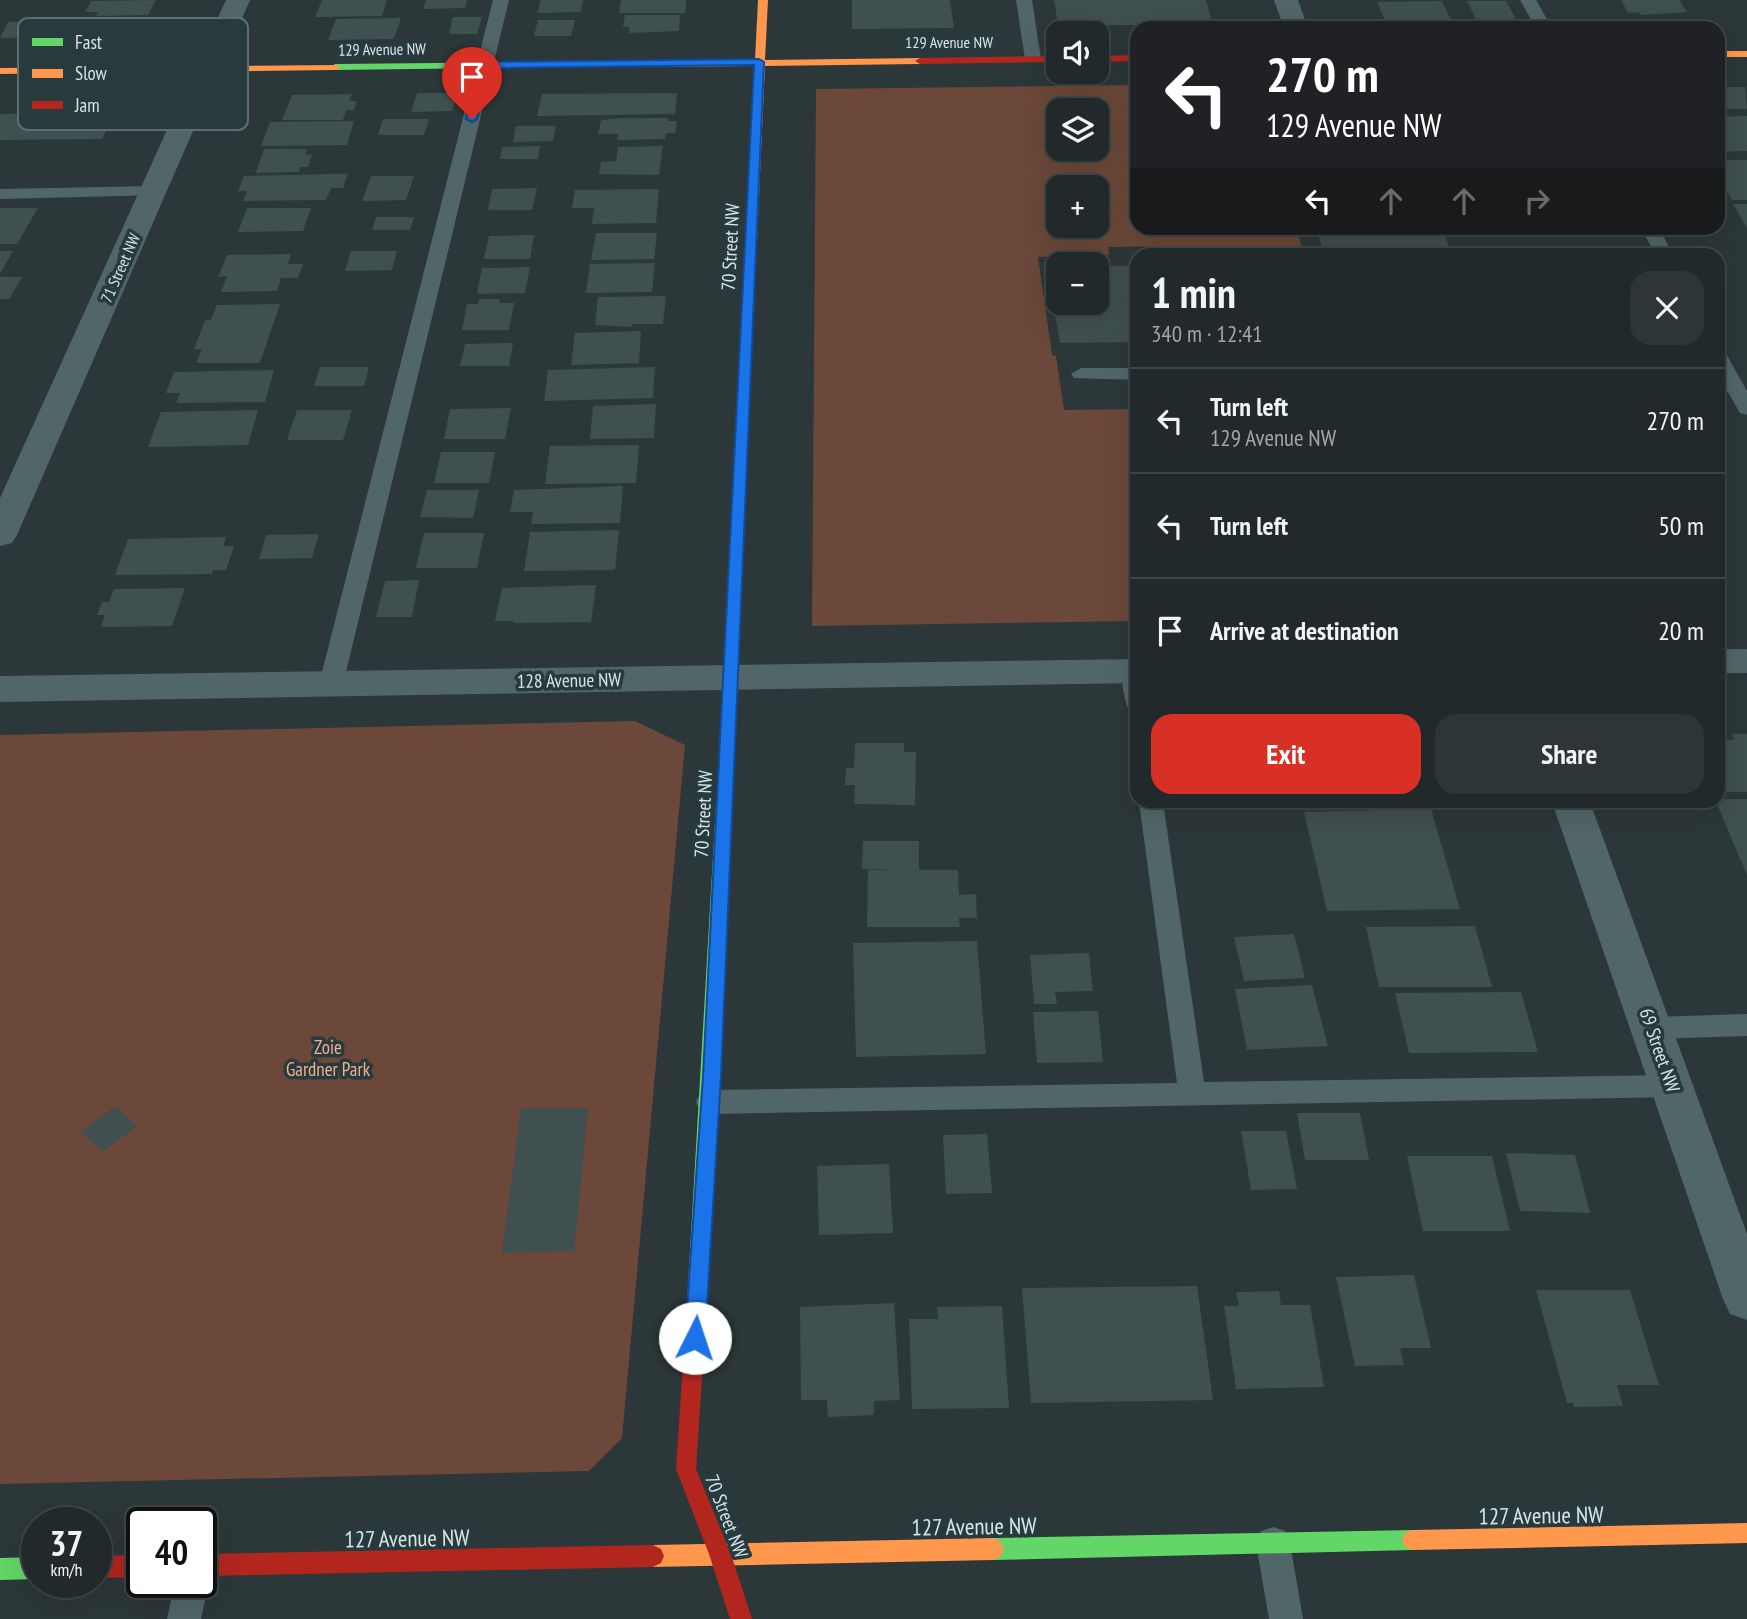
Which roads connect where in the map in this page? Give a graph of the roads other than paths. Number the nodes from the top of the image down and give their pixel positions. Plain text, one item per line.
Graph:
1 (238, 0) edge
2 (501, 0) edge
3 (763, 0) edge
4 (1024, 0) edge
5 (1286, 0) edge
6 (1528, 0) edge
7 (230, 18) edge
8 (1294, 21) edge
9 (1540, 21) edge
10 (1725, 54) edge
11 (1747, 54) edge
12 (1130, 58) edge
13 (1033, 59) junction
14 (1046, 59) edge
15 (1109, 59) edge
16 (759, 62) junction
17 (485, 65) junction
18 (248, 68) edge
19 (0, 71) edge
20 (18, 71) edge
21 (180, 130) edge
22 (155, 191) junction
23 (0, 194) edge
24 (1725, 369) edge
25 (1081, 374) dead end
26 (1130, 374) edge
27 (1747, 409) edge
28 (0, 535) edge
29 (1747, 660) edge
30 (1725, 661) edge
31 (1130, 671) edge
32 (731, 678) junction
33 (331, 684) junction
34 (0, 689) edge
35 (1152, 808) edge
36 (1573, 808) edge
37 (1747, 1026) edge
38 (1653, 1028) junction
39 (1673, 1086) junction
40 (1192, 1093) junction
41 (710, 1102) junction
42 (1747, 1299) edge
43 (1747, 1533) edge
44 (1273, 1543) junction
45 (720, 1554) junction
46 (217, 1565) edge
47 (21, 1568) edge
48 (0, 1569) edge
49 (189, 1598) edge
50 (184, 1619) edge
51 (741, 1619) edge
52 (1286, 1619) edge

1 - 7 street, 71 Street NW
2 - 17 lane
3 - 16 street, 70 Street NW
4 - 13 lane
5 - 8 street
6 - 9 lane
10 - 11 street
12 - 15 street
13 - 14 street, 129 Avenue NW
13 - 16 street, 129 Avenue NW
16 - 17 street, 129 Avenue NW
16 - 32 street, 70 Street NW
17 - 18 street, 129 Avenue NW
17 - 33 lane
19 - 20 street, 129 Avenue NW
21 - 22 street, 71 Street NW
22 - 23 lane
22 - 28 street, 71 Street NW
24 - 27 lane
25 - 26 lane
29 - 30 street
31 - 32 street, 128 Avenue NW
32 - 33 street, 128 Avenue NW
32 - 41 street, 70 Street NW
33 - 34 street, 128 Avenue NW
35 - 40 lane
36 - 38 street, 69 Street NW
37 - 38 lane
38 - 39 street, 69 Street NW
39 - 40 lane
39 - 42 street, 69 Street NW
40 - 41 lane
41 - 45 street, 70 Street NW
43 - 44 street, 127 Avenue NW
44 - 45 street, 127 Avenue NW
44 - 52 lane
45 - 46 street, 127 Avenue NW
45 - 51 street, 70 Street NW
47 - 48 street
49 - 50 lane

